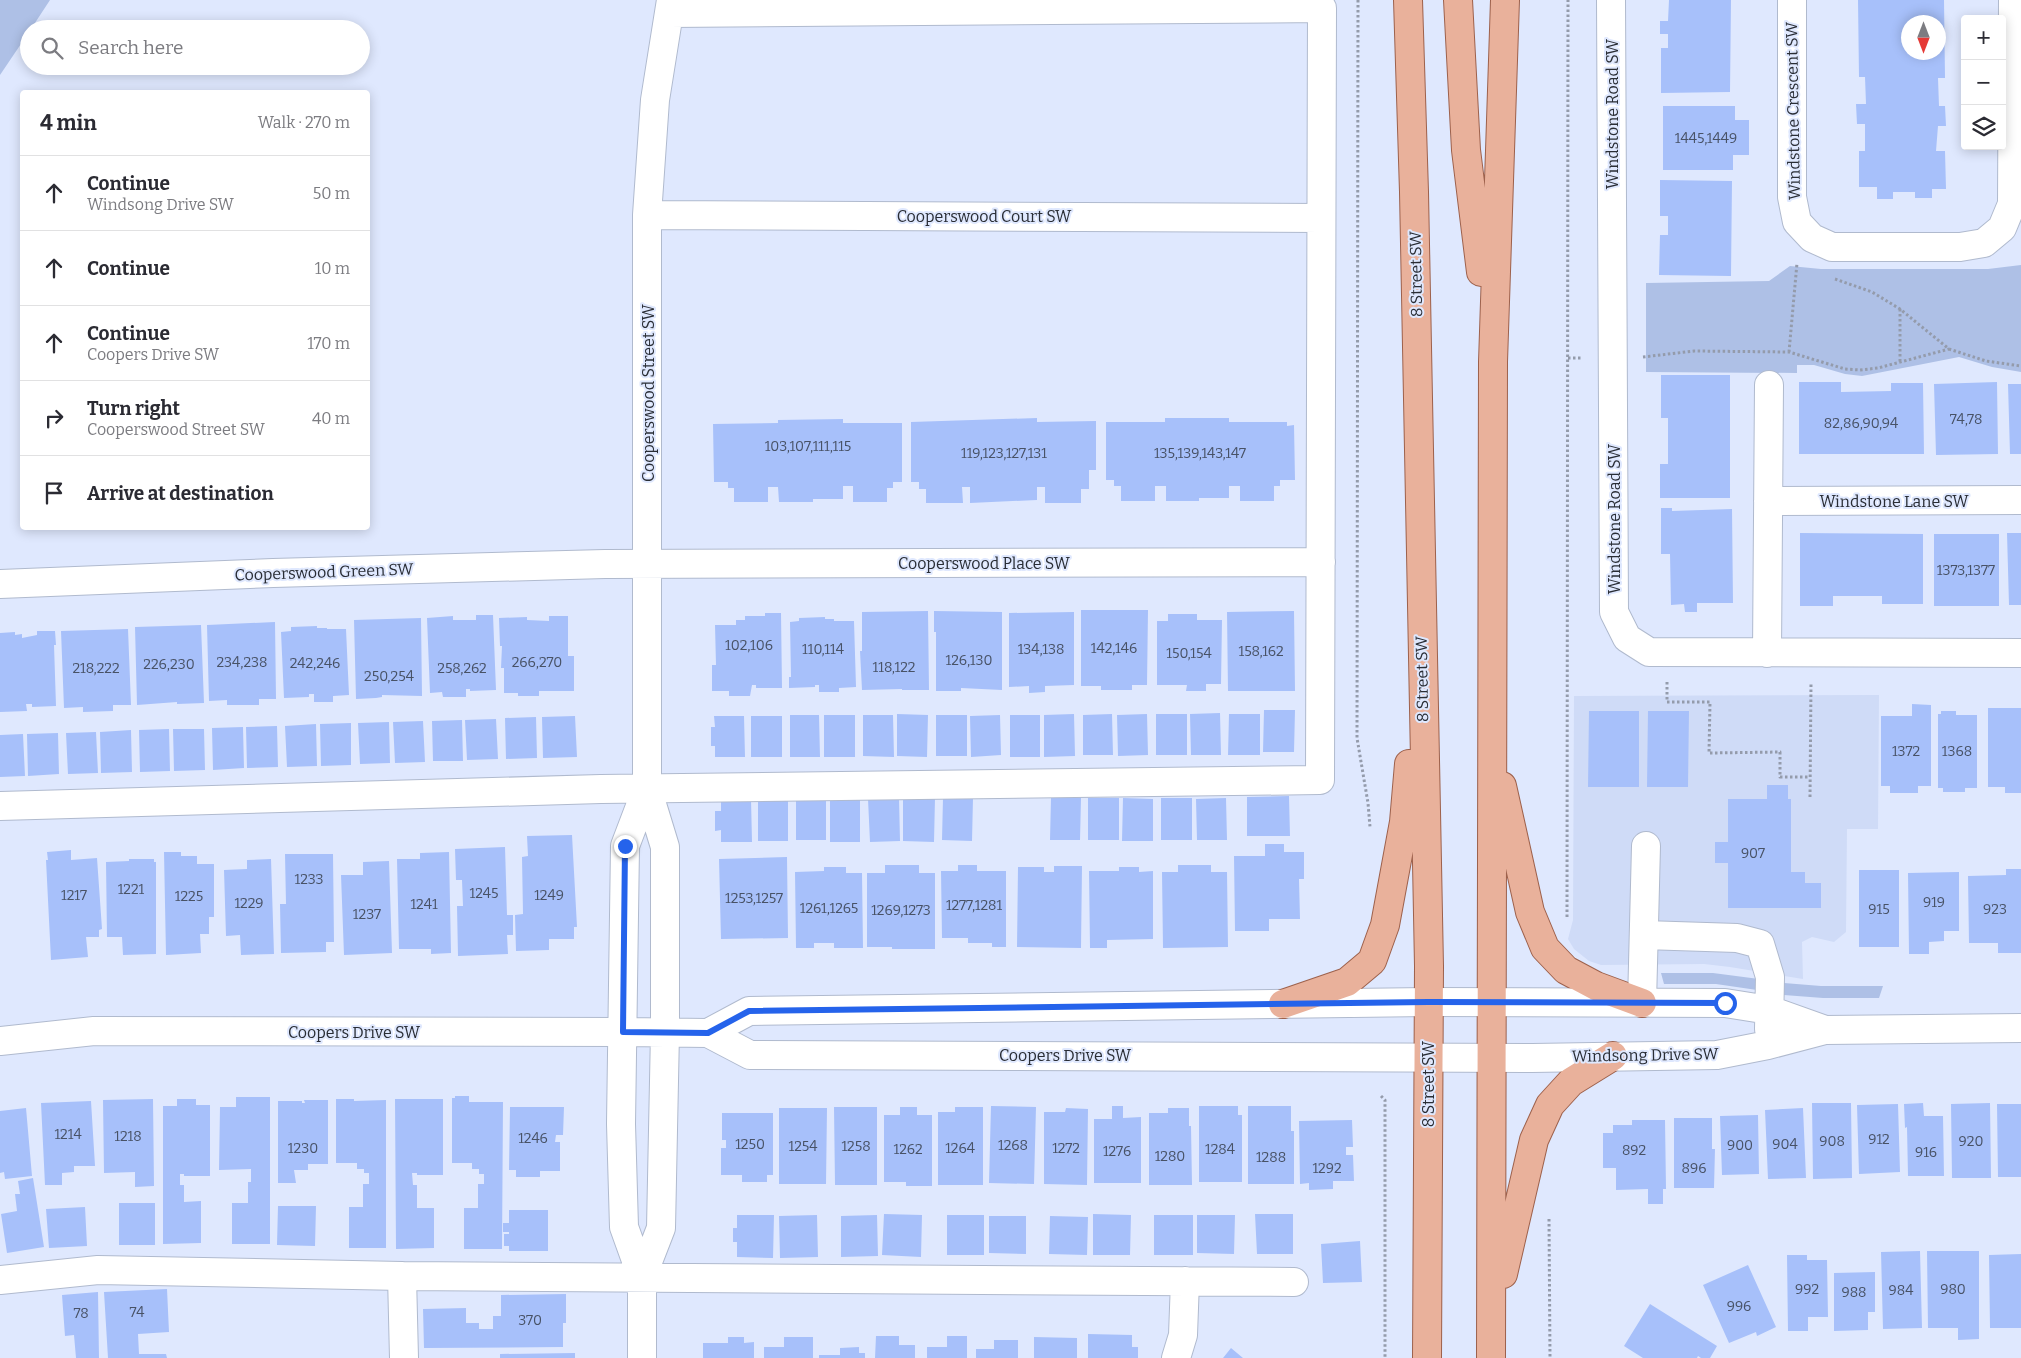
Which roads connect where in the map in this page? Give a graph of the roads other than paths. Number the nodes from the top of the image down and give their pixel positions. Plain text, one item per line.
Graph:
1 (1408, 0) edge
2 (1458, 0) edge
3 (1505, 0) edge
4 (1611, 0) edge
5 (1792, 0) edge
6 (2013, 0) edge
7 (670, 6) edge
8 (647, 215) junction
9 (1321, 218) junction
10 (1493, 362) junction
11 (1769, 385) dead end
12 (2021, 500) edge
13 (1768, 501) junction
14 (1321, 562) junction
15 (648, 564) junction
16 (0, 584) edge
17 (1421, 644) junction
18 (1767, 653) junction
19 (2021, 653) edge
20 (1491, 734) junction
21 (647, 788) junction
22 (0, 806) edge
23 (1646, 846) dead end
24 (1644, 935) junction
25 (1428, 1002) junction
26 (1491, 1003) junction
27 (1642, 1003) junction
28 (1284, 1004) junction
29 (1769, 1010) junction
30 (2021, 1028) edge
31 (1826, 1030) junction
32 (623, 1032) junction
33 (665, 1032) junction
34 (708, 1033) junction
35 (0, 1041) edge
36 (1768, 1045) junction
37 (1613, 1056) junction
38 (1428, 1057) junction
39 (1492, 1057) junction
40 (402, 1276) junction
41 (642, 1277) junction
42 (0, 1280) edge
43 (1185, 1281) junction
44 (1294, 1282) dead end
45 (1491, 1329) junction
46 (404, 1358) edge
47 (642, 1358) edge
48 (1176, 1358) edge
49 (1427, 1358) edge
50 (1492, 1358) edge

1 - 17 main road, 8 Street SW
2 - 10 main road
3 - 10 main road
4 - 18 street, Windstone Road SW
5 - 6 street, Windstone Crescent SW
7 - 8 street, Cooperswood Street SW
7 - 9 street
8 - 9 street, Cooperswood Court SW
8 - 15 street, Cooperswood Street SW
9 - 14 street
10 - 20 main road
11 - 13 street
12 - 13 street, Windstone Lane SW
13 - 18 street
14 - 15 street, Cooperswood Place SW
14 - 21 street
15 - 16 street, Cooperswood Green SW
15 - 21 street, Cooperswood Street SW
17 - 25 main road, 8 Street SW
17 - 28 main road
18 - 19 street, Windstone Road SW
20 - 26 main road
20 - 27 main road
21 - 22 street
21 - 32 street, Cooperswood Street SW
21 - 33 street, Cooperswood Street SW
23 - 24 street
24 - 27 street
24 - 29 street
25 - 26 street, Coopers Drive SW
25 - 28 street, Coopers Drive SW
25 - 38 main road, 8 Street SW
26 - 27 street, Windsong Drive SW
26 - 39 main road
27 - 29 street, Windsong Drive SW
28 - 34 street, Coopers Drive SW
29 - 31 street, Windsong Drive SW
29 - 36 street
30 - 31 street, Windsong Drive SW
31 - 36 street, Windsong Drive SW
32 - 33 street, Coopers Drive SW
32 - 35 street, Coopers Drive SW
32 - 41 street, Cooperswood Street SW
33 - 34 street, Coopers Drive SW
33 - 41 street, Cooperswood Street SW
34 - 38 street, Coopers Drive SW
36 - 37 street, Windsong Drive SW
37 - 39 street, Windsong Drive SW
37 - 45 main road
38 - 39 street, Coopers Drive SW
38 - 49 main road, 8 Street SW
39 - 45 main road
40 - 41 street
40 - 42 street
40 - 46 street
41 - 43 street
41 - 47 street
43 - 44 street
43 - 48 street
45 - 50 main road

